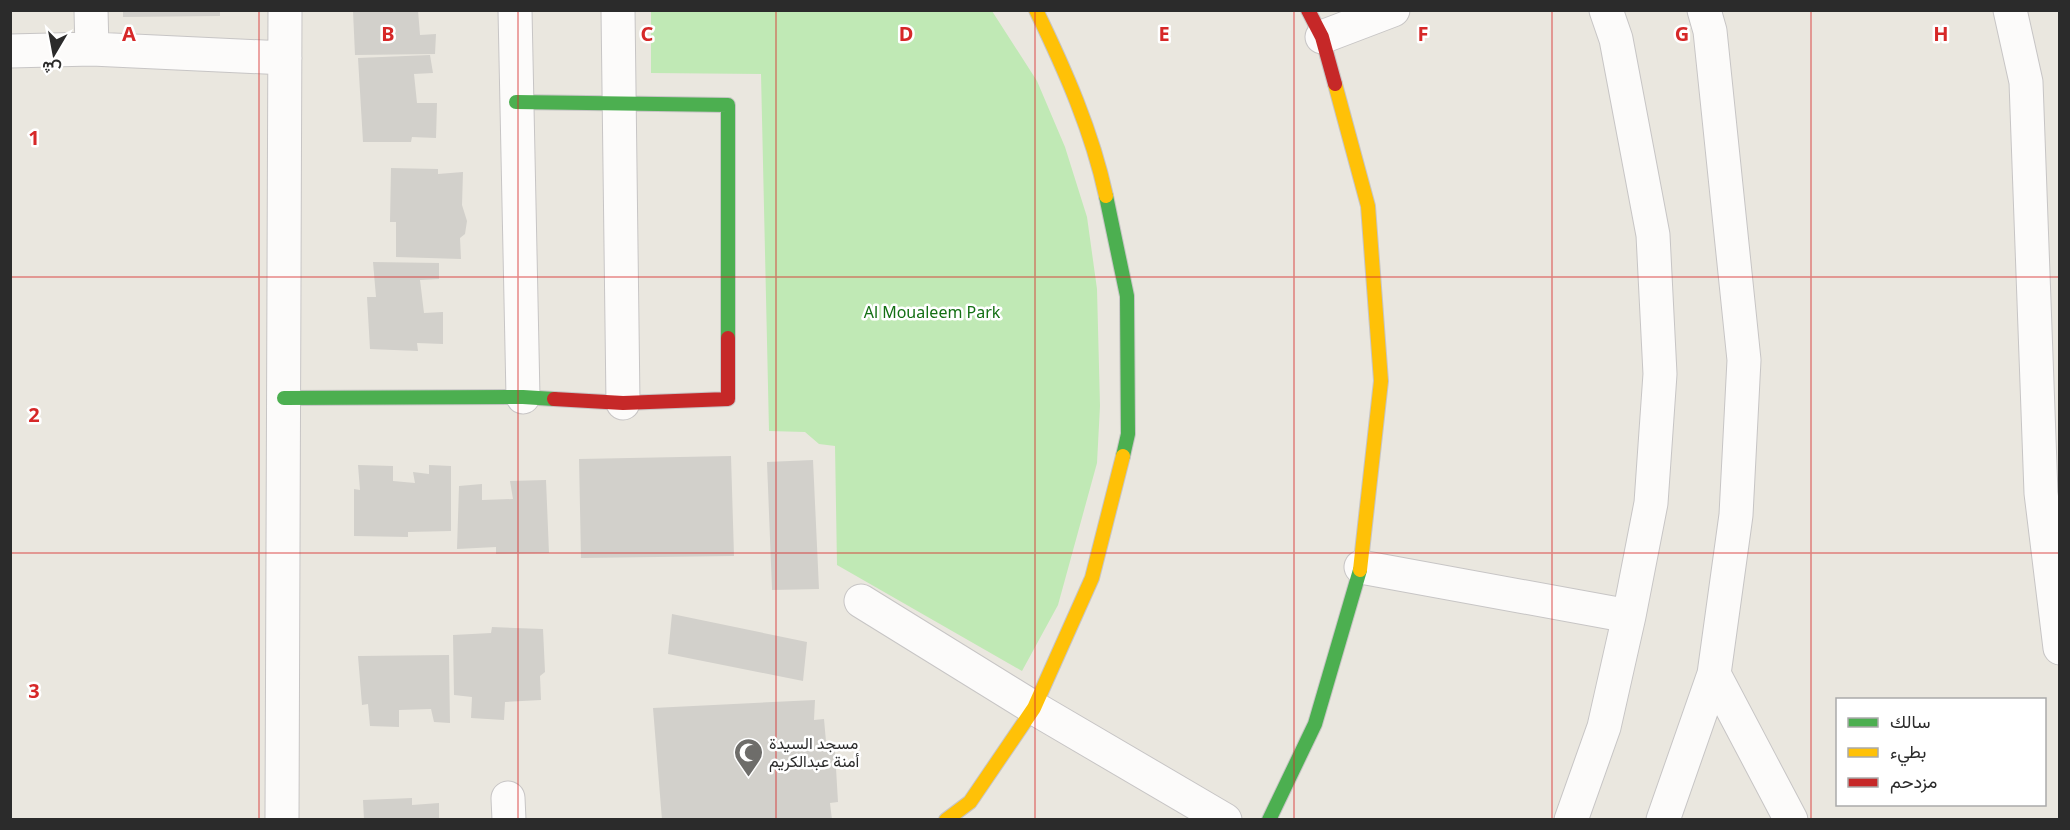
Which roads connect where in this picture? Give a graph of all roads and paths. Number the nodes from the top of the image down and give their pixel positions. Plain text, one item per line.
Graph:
1 (91, 10) edge
2 (285, 10) edge
3 (514, 10) edge
4 (618, 10) edge
5 (1036, 10) edge
6 (1393, 10) edge
7 (1606, 10) edge
8 (1704, 10) edge
9 (2010, 10) edge
10 (1315, 24) edge
11 (92, 50) junction
12 (10, 51) edge
13 (285, 58) junction
14 (516, 102) junction
15 (619, 104) junction
16 (284, 398) junction
17 (523, 398) junction
18 (623, 403) junction
19 (1361, 567) junction
20 (861, 601) dead end
21 (1629, 616) junction
22 (2060, 648) edge
23 (1714, 674) junction
24 (1034, 708) junction
25 (282, 819) edge
26 (946, 819) edge
27 (1225, 819) edge
28 (1269, 819) edge
29 (1572, 819) edge
30 (1663, 819) edge
31 (1791, 819) edge

1 - 11 street
2 - 13 street
3 - 14 street
4 - 15 street
5 - 24 street
6 - 10 street
7 - 21 street
8 - 23 street
9 - 22 street
10 - 19 street
11 - 12 street
11 - 13 street
13 - 16 street
14 - 15 street
14 - 17 street
15 - 18 street
15 - 18 street
16 - 17 street
16 - 25 street
17 - 18 street
19 - 21 street
19 - 28 street
20 - 24 street
21 - 29 street
23 - 30 street
23 - 31 street
24 - 26 street
24 - 27 street

